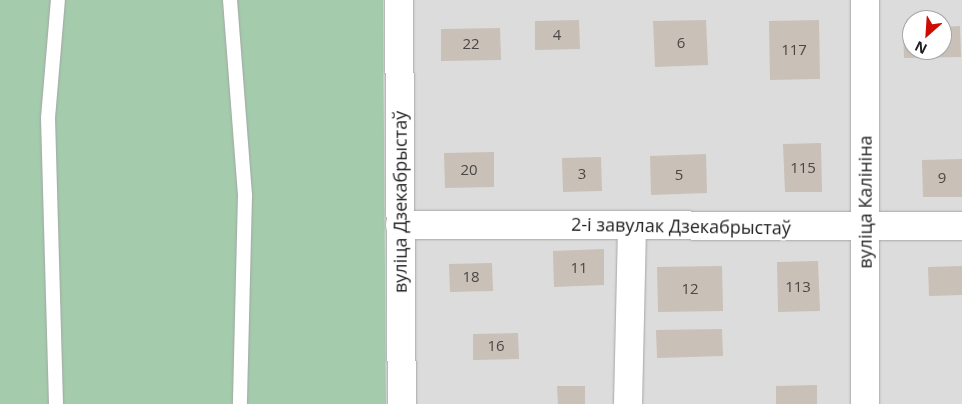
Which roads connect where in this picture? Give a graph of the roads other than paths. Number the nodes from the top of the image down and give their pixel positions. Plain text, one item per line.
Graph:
1 (58, 0) edge
2 (230, 0) edge
3 (399, 0) edge
4 (865, 0) edge
5 (400, 225) junction
6 (632, 225) junction
7 (962, 226) edge
8 (865, 228) junction
9 (56, 404) edge
10 (240, 404) edge
11 (402, 404) edge
12 (628, 404) edge
13 (865, 404) edge

1 - 9 lane
2 - 10 lane
3 - 5 street, вуліца Дзекабрыстаў
4 - 8 street, вуліца Калініна
5 - 6 street, 2-і завулак Дзекабрыстаў
5 - 11 street, вуліца Дзекабрыстаў
6 - 8 street, 2-і завулак Дзекабрыстаў
6 - 12 street
7 - 8 street, 2-і завулак Дзекабрыстаў
8 - 13 street, вуліца Калініна

